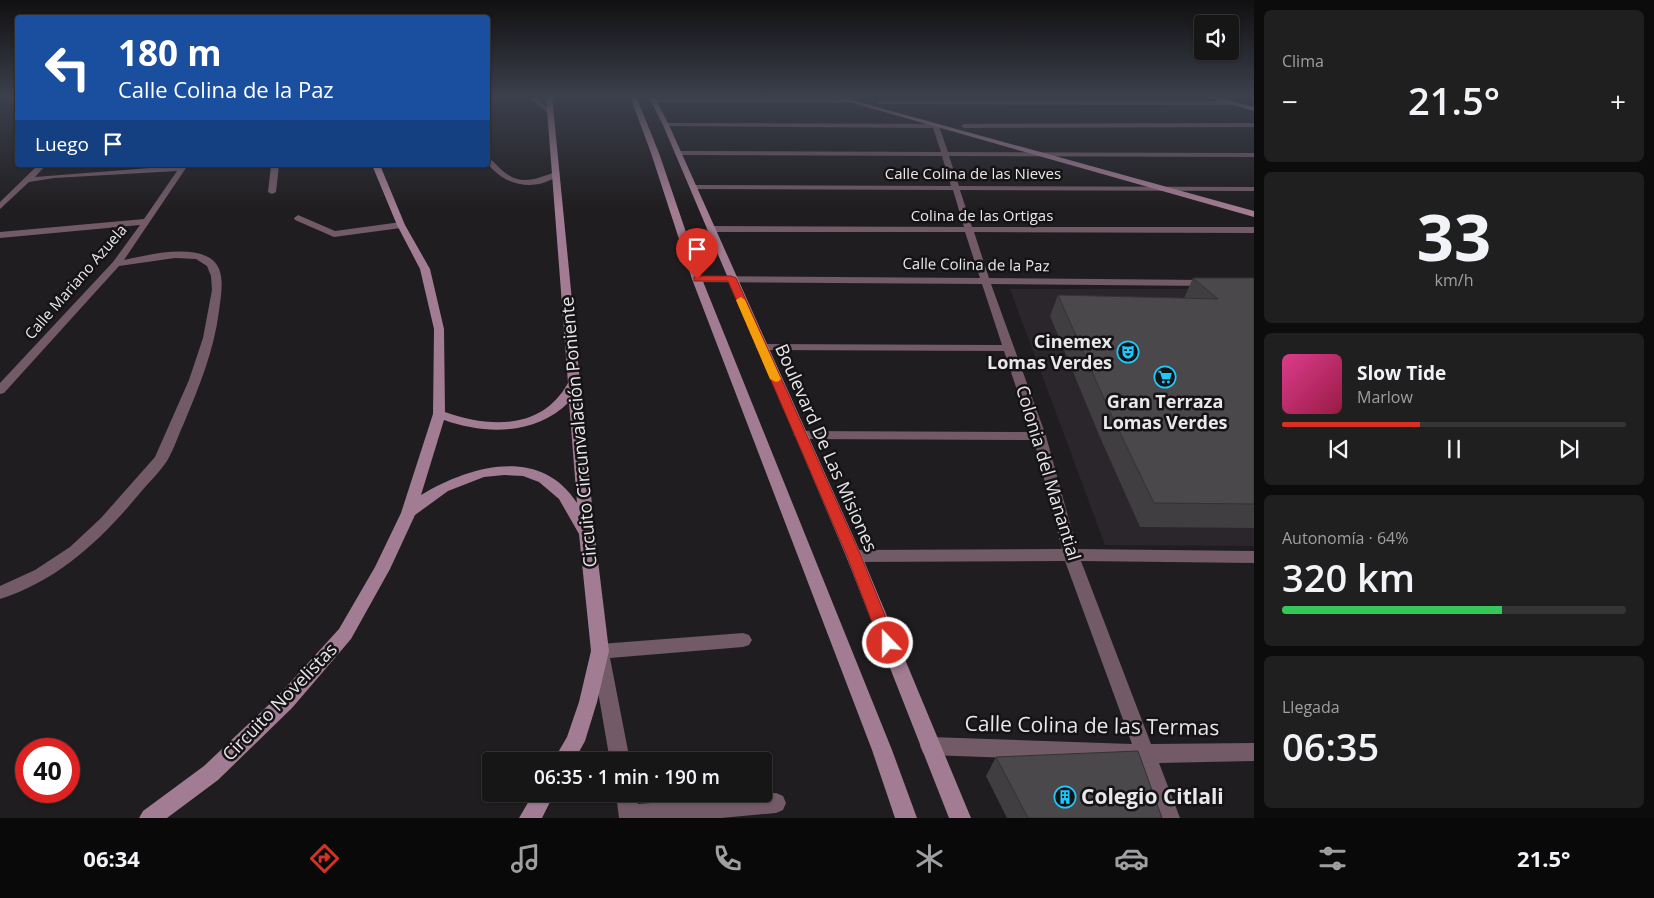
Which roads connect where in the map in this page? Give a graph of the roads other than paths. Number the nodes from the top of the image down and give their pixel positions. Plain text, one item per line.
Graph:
1 (553, 134) edge
2 (648, 134) edge
3 (670, 134) edge
4 (938, 134) edge
5 (967, 134) edge
6 (994, 134) edge
7 (678, 153) junction
8 (944, 154) junction
9 (1042, 154) junction
10 (1068, 154) junction
11 (1254, 155) edge
12 (490, 163) edge
13 (40, 167) edge
14 (183, 167) edge
15 (275, 167) edge
16 (377, 167) edge
17 (556, 174) junction
18 (27, 180) junction
19 (693, 188) junction
20 (956, 188) junction
21 (1161, 188) junction
22 (1195, 189) junction
23 (1254, 189) edge
24 (272, 192) dead end
25 (1229, 198) dead end
26 (4, 200) edge
27 (0, 207) edge
28 (1254, 214) edge
29 (298, 218) dead end
30 (148, 221) junction
31 (401, 225) junction
32 (710, 229) junction
33 (969, 230) junction
34 (1254, 230) edge
35 (0, 235) edge
36 (116, 264) junction
37 (731, 278) junction
38 (697, 279) junction
39 (985, 280) junction
40 (1214, 283) edge
41 (762, 347) junction
42 (1010, 348) junction
43 (575, 381) junction
44 (0, 390) edge
45 (439, 414) junction
46 (800, 435) junction
47 (1039, 436) junction
48 (408, 513) junction
49 (587, 536) junction
50 (1071, 554) junction
51 (854, 556) junction
52 (1254, 557) edge
53 (0, 593) edge
54 (743, 640) dead end
55 (600, 651) junction
56 (930, 746) junction
57 (568, 752) edge
58 (618, 752) edge
59 (1254, 752) edge
60 (1146, 754) junction
61 (539, 802) edge
62 (627, 802) edge
63 (776, 803) dead end
64 (630, 816) edge
65 (150, 818) edge
66 (530, 818) edge
67 (906, 818) edge
68 (960, 818) edge
69 (1169, 818) edge

1 - 17 main road, Circuito Circunvalación Poniente
2 - 38 main road
3 - 7 main road, Boulevard De Las Misiones
4 - 8 street, Colonia del Manantial
5 - 9 main road
6 - 10 main road
7 - 8 street
7 - 19 main road, Boulevard De Las Misiones
8 - 9 street
8 - 20 street, Colonia del Manantial
9 - 10 street
9 - 21 main road
10 - 11 street
10 - 22 main road
12 - 17 street
13 - 18 street
14 - 18 street
14 - 30 street, Calle Mariano Azuela
15 - 24 street
16 - 31 main road, Circuito Novelistas
17 - 43 main road, Circuito Circunvalación Poniente
18 - 26 street
19 - 20 street, Calle Colina de las Nieves
19 - 32 main road, Boulevard De Las Misiones
20 - 21 street, Calle Colina de las Nieves
20 - 33 street, Colonia del Manantial
21 - 22 street, Calle Colina de las Nieves
21 - 28 main road
22 - 23 street, Calle Colina de las Nieves
22 - 25 main road
26 - 27 street
29 - 31 street
30 - 35 street
30 - 36 street, Calle Mariano Azuela
31 - 45 main road, Circuito Novelistas
32 - 33 street, Colina de las Ortigas
32 - 37 main road, Boulevard De Las Misiones
33 - 34 street, Colina de las Ortigas
33 - 39 street, Colonia del Manantial
36 - 44 street, Calle Mariano Azuela
36 - 53 street
37 - 38 street, Calle Colina de la Paz
37 - 39 street, Calle Colina de la Paz
37 - 41 main road, Boulevard De Las Misiones
38 - 67 main road
39 - 40 street, Calle Colina de la Paz
39 - 42 street, Colonia del Manantial
41 - 42 street
41 - 46 main road, Boulevard De Las Misiones
42 - 47 street, Colonia del Manantial
43 - 45 main road
43 - 49 main road, Circuito Circunvalación Poniente
45 - 48 main road, Circuito Novelistas
46 - 47 street
46 - 51 main road, Boulevard De Las Misiones
47 - 50 street, Colonia del Manantial
48 - 49 main road
48 - 65 main road, Circuito Novelistas
49 - 55 main road, Circuito Circunvalación Poniente
50 - 51 street
50 - 52 street
50 - 60 street, Colonia del Manantial
51 - 56 main road, Boulevard De Las Misiones
54 - 55 street
55 - 57 main road, Circuito Circunvalación Poniente
55 - 58 street
56 - 60 street, Calle Colina de las Termas
56 - 68 main road, Boulevard De Las Misiones
59 - 60 street, Calle Colina de las Termas
60 - 69 street, Colonia del Manantial
61 - 66 main road
62 - 64 street
63 - 64 street

